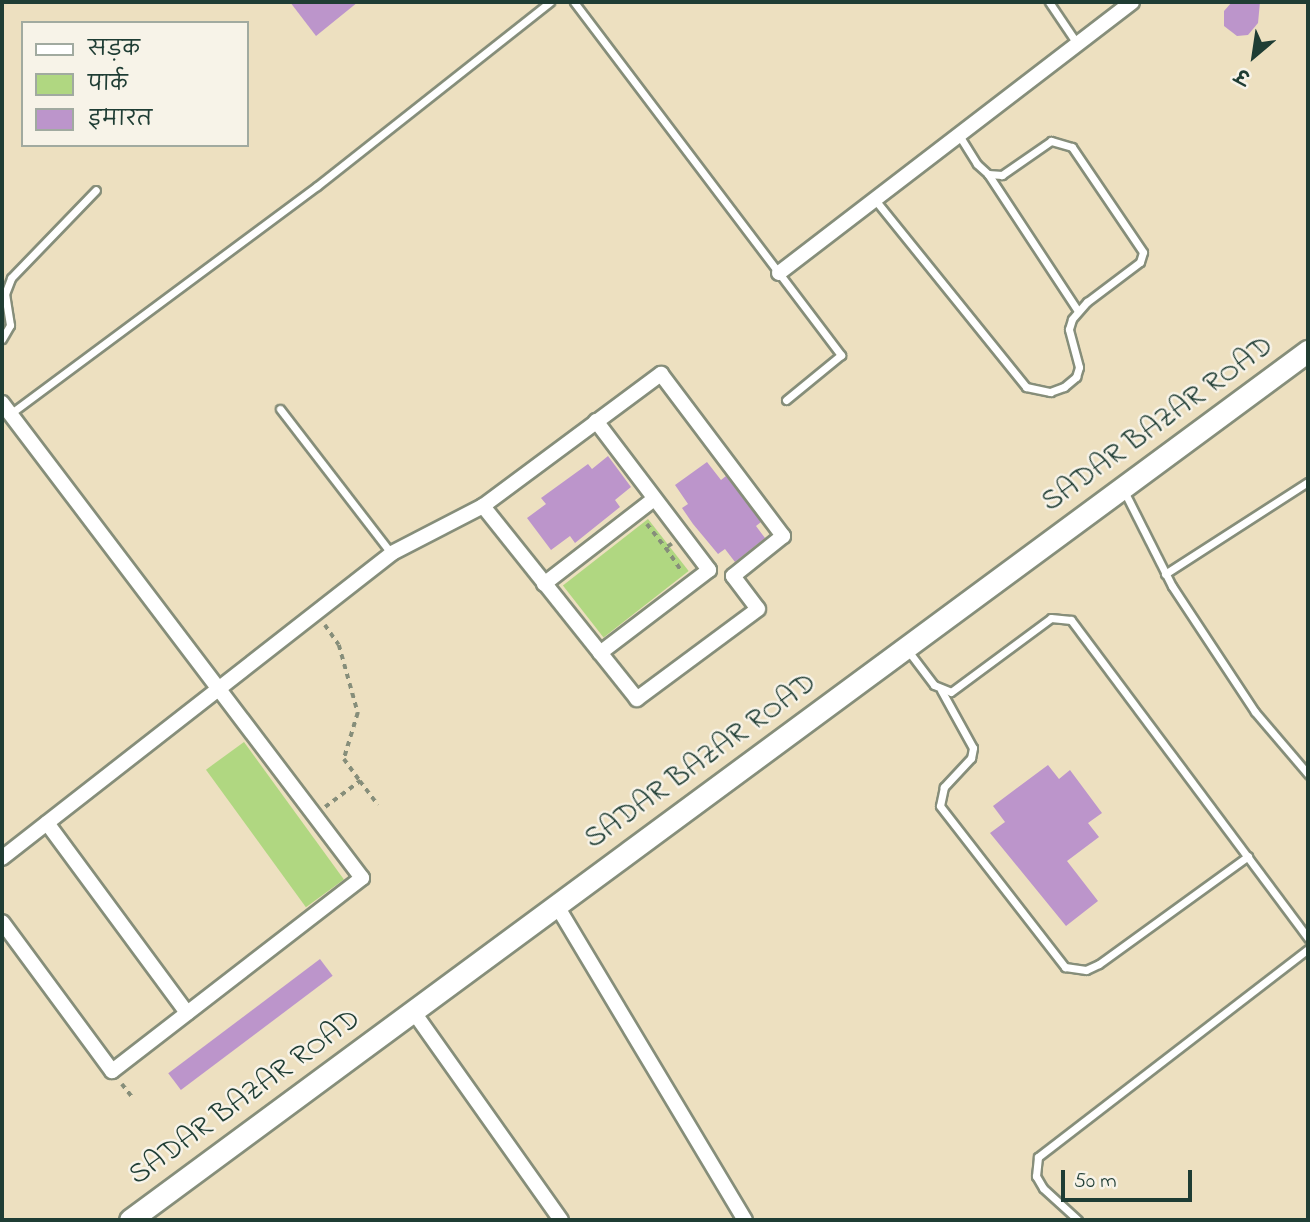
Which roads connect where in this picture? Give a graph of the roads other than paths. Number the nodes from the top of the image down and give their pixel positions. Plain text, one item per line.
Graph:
1 (550, 2) edge
2 (574, 2) edge
3 (1049, 2) edge
4 (1132, 2) edge
5 (1079, 46) junction
6 (960, 137) junction
7 (988, 174) junction
8 (96, 190) dead end
9 (876, 201) junction
10 (779, 273) junction
11 (1078, 311) junction
12 (2, 339) edge
13 (1308, 351) edge
14 (786, 400) dead end
15 (6, 408) edge
16 (280, 409) dead end
17 (597, 421) junction
18 (1308, 482) edge
19 (1122, 488) junction
20 (654, 499) junction
21 (483, 506) junction
22 (392, 554) junction
23 (709, 570) junction
24 (1165, 573) junction
25 (733, 576) junction
26 (544, 584) junction
27 (906, 648) junction
28 (600, 653) junction
29 (222, 689) junction
30 (942, 691) junction
31 (1308, 774) edge
32 (47, 824) junction
33 (1248, 856) junction
34 (2, 858) edge
35 (557, 905) junction
36 (2, 922) edge
37 (1308, 938) edge
38 (1308, 949) edge
39 (413, 1011) junction
40 (187, 1013) junction
41 (130, 1220) edge
42 (561, 1220) edge
43 (745, 1220) edge
44 (1077, 1220) edge

1 - 15 lane
2 - 10 lane
3 - 5 lane
4 - 5 street
5 - 6 street
6 - 7 lane
6 - 9 street
7 - 11 lane
7 - 11 lane
8 - 12 lane
9 - 10 street
9 - 11 lane
10 - 14 lane
13 - 19 street, SADAR BAZAR ROAD
15 - 29 street
16 - 22 lane
17 - 20 street
17 - 21 street
17 - 25 street
18 - 24 lane
19 - 24 lane
19 - 27 street, SADAR BAZAR ROAD
20 - 23 street
20 - 26 street
21 - 22 street
21 - 26 street
22 - 29 street
23 - 25 street
23 - 28 street
24 - 31 lane
25 - 28 street
26 - 28 street
27 - 30 lane
27 - 35 street, SADAR BAZAR ROAD
29 - 32 street
29 - 40 street
30 - 33 lane
30 - 33 lane
32 - 34 street
32 - 40 street
33 - 37 lane
35 - 39 street, SADAR BAZAR ROAD
35 - 43 street
36 - 40 street
38 - 44 lane
39 - 41 street, SADAR BAZAR ROAD
39 - 42 street

